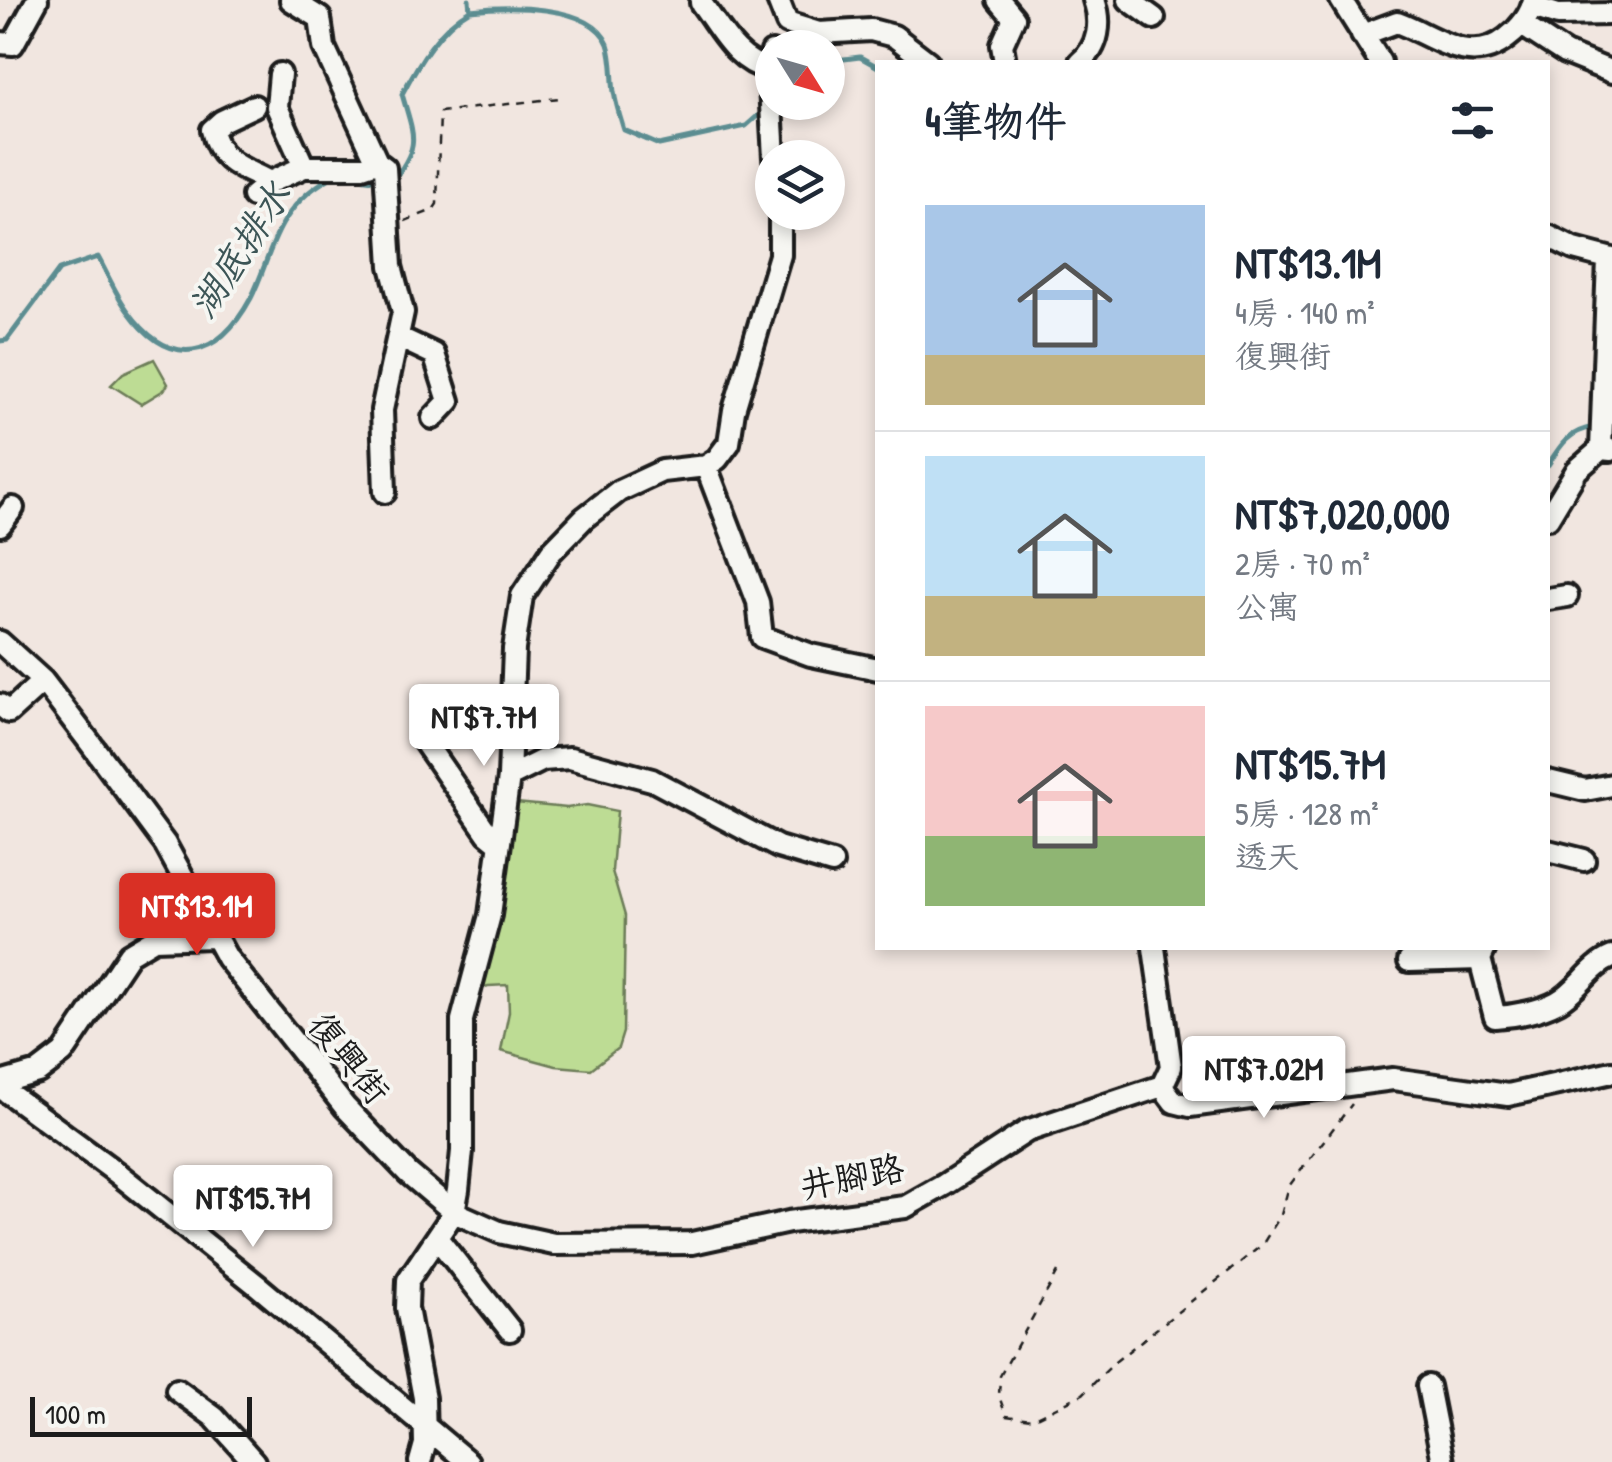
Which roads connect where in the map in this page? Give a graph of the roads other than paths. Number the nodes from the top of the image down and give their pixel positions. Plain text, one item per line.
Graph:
1 (37, 0) edge
2 (291, 0) edge
3 (778, 0) edge
4 (1000, 0) edge
5 (1094, 0) edge
6 (1129, 0) edge
7 (1341, 0) edge
8 (701, 3) dead end
9 (323, 9) edge
10 (1530, 11) edge
11 (1609, 14) dead end
12 (1154, 18) dead end
13 (786, 23) junction
14 (783, 30) edge
15 (1362, 35) junction
16 (0, 42) edge
17 (925, 60) edge
18 (1005, 60) edge
19 (1083, 60) edge
20 (1379, 60) edge
21 (755, 64) edge
22 (1612, 72) edge
23 (280, 74) dead end
24 (254, 106) dead end
25 (381, 165) junction
26 (304, 166) junction
27 (270, 182) junction
28 (252, 196) dead end
29 (780, 230) edge
30 (1550, 237) edge
31 (1610, 259) edge
32 (398, 337) junction
33 (432, 418) dead end
34 (1609, 450) edge
35 (706, 466) junction
36 (386, 492) dead end
37 (1550, 515) edge
38 (0, 642) edge
39 (875, 668) edge
40 (43, 681) junction
41 (3, 713) edge
42 (421, 736) dead end
43 (509, 776) junction
44 (1550, 782) edge
45 (1612, 784) edge
46 (499, 843) junction
47 (1550, 852) edge
48 (1584, 860) dead end
49 (832, 863) dead end
50 (212, 937) junction
51 (1154, 950) edge
52 (1483, 953) edge
53 (1612, 957) edge
54 (1409, 961) dead end
55 (1612, 1072) edge
56 (0, 1085) edge
57 (1162, 1086) junction
58 (454, 1212) junction
59 (437, 1238) junction
60 (510, 1330) dead end
61 (1428, 1386) dead end
62 (178, 1390) dead end
63 (423, 1426) junction
64 (254, 1462) edge
65 (420, 1462) edge
66 (468, 1462) edge
67 (1443, 1462) edge

1 - 16 street
2 - 9 street
3 - 13 street
4 - 18 street
5 - 19 street
6 - 12 street
7 - 15 street
8 - 21 street
9 - 25 street
10 - 11 street
10 - 15 street
10 - 22 street
13 - 14 street
13 - 17 street
15 - 20 street
23 - 26 street
24 - 27 street
25 - 26 street
25 - 32 street
26 - 27 street
27 - 28 street
29 - 35 street
30 - 31 street
31 - 34 street
32 - 33 street
32 - 36 street
34 - 37 street
35 - 39 street
35 - 43 street
38 - 40 street, 復興街
40 - 41 street
40 - 50 street, 復興街
42 - 46 street
43 - 46 street
43 - 49 street
44 - 45 street
46 - 58 street
47 - 48 street
50 - 56 street
50 - 58 street, 復興街
51 - 57 street
52 - 53 street
52 - 54 street
55 - 57 street
56 - 63 street
57 - 58 street, 井腳路
58 - 59 street
59 - 60 street
59 - 63 street
61 - 67 street
62 - 64 street
63 - 65 street
63 - 66 street

